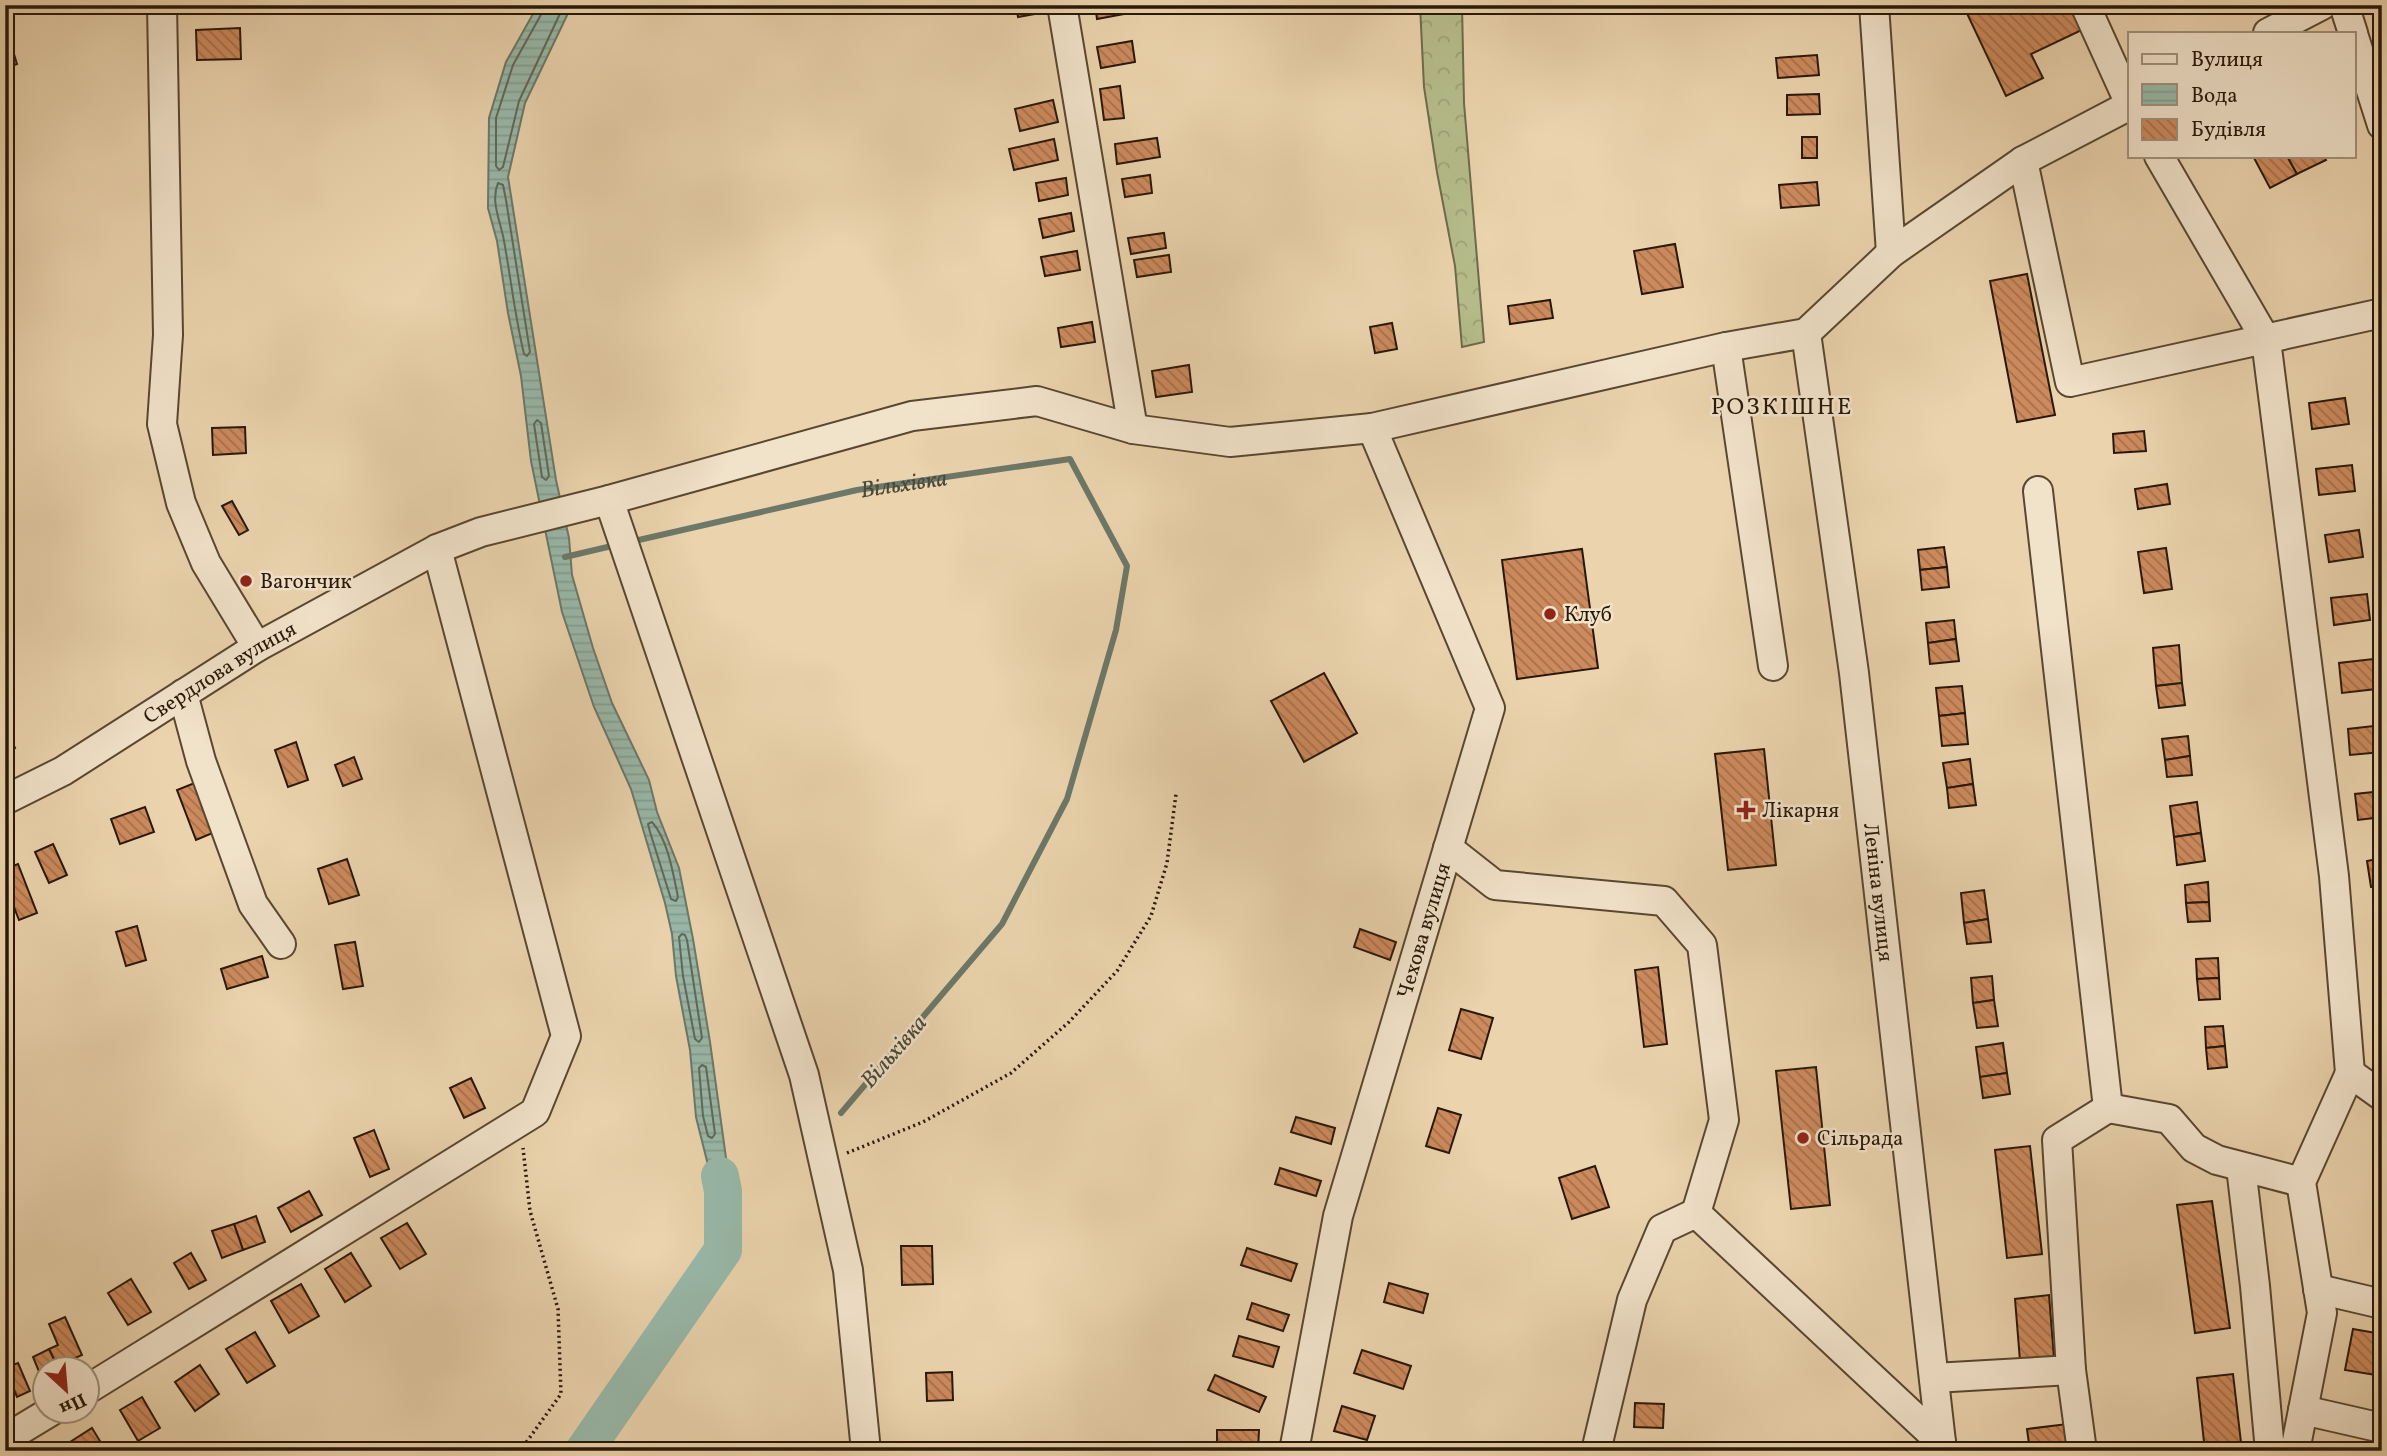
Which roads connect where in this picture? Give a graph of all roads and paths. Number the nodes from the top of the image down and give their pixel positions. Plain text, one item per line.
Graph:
1 (162, 5) edge
2 (1062, 5) edge
3 (1874, 5) edge
4 (2085, 5) edge
5 (2322, 5) edge
6 (2344, 5) edge
7 (2270, 32) edge
8 (2352, 32) edge
9 (2356, 44) edge
10 (2128, 101) edge
11 (2128, 106) edge
12 (2382, 125) edge
13 (2160, 158) edge
14 (2023, 161) junction
15 (1891, 253) junction
16 (2382, 313) edge
17 (1806, 333) junction
18 (2266, 340) junction
19 (1726, 347) junction
20 (1133, 429) junction
21 (1372, 429) junction
22 (2038, 491) dead end
23 (596, 503) junction
24 (436, 549) junction
25 (257, 648) junction
26 (1773, 666) dead end
27 (183, 694) junction
28 (1176, 794) dead end
29 (5, 800) edge
30 (1448, 848) junction
31 (281, 944) dead end
32 (2350, 1073) junction
33 (2382, 1096) edge
34 (2108, 1108) junction
35 (520, 1121) junction
36 (823, 1163) junction
37 (2241, 1167) junction
38 (2301, 1182) junction
39 (1696, 1213) junction
40 (2318, 1289) junction
41 (2382, 1304) edge
42 (2071, 1370) junction
43 (1934, 1378) junction
44 (102, 1380) edge
45 (2303, 1410) junction
46 (34, 1424) edge
47 (2382, 1428) edge
48 (10, 1442) edge
49 (1941, 1446) edge
50 (520, 1451) edge
51 (866, 1451) edge
52 (1294, 1451) edge
53 (1596, 1451) edge
54 (2082, 1451) edge
55 (2270, 1451) edge
56 (2295, 1451) edge

1 - 25 street
2 - 20 street
3 - 15 street
4 - 10 street
5 - 7 street
6 - 8 street
9 - 12 street
11 - 14 street
13 - 18 street
14 - 15 street
14 - 18 street
15 - 17 street
16 - 18 street
17 - 19 street, Свердлова вулиця
17 - 43 street, Леніна вулиця
18 - 32 street
19 - 21 street, Свердлова вулиця
19 - 26 street
20 - 21 street, Свердлова вулиця
20 - 23 street, Свердлова вулиця
21 - 30 street, Чехова вулиця
22 - 34 street
23 - 24 street, Свердлова вулиця
23 - 36 street
24 - 25 street, Свердлова вулиця
24 - 35 street
25 - 27 street, Свердлова вулиця
27 - 29 street, Свердлова вулиця
27 - 31 street
28 - 36 path
30 - 39 street
30 - 52 street, Чехова вулиця
32 - 33 street
32 - 38 street
34 - 37 street
34 - 42 street
35 - 44 street
35 - 50 path
36 - 51 street
37 - 38 street
37 - 55 street
38 - 40 street
39 - 49 street
39 - 53 street
40 - 41 street
40 - 45 street
42 - 43 street
42 - 54 street
43 - 49 street, Леніна вулиця
45 - 47 street
45 - 56 street
46 - 48 street

